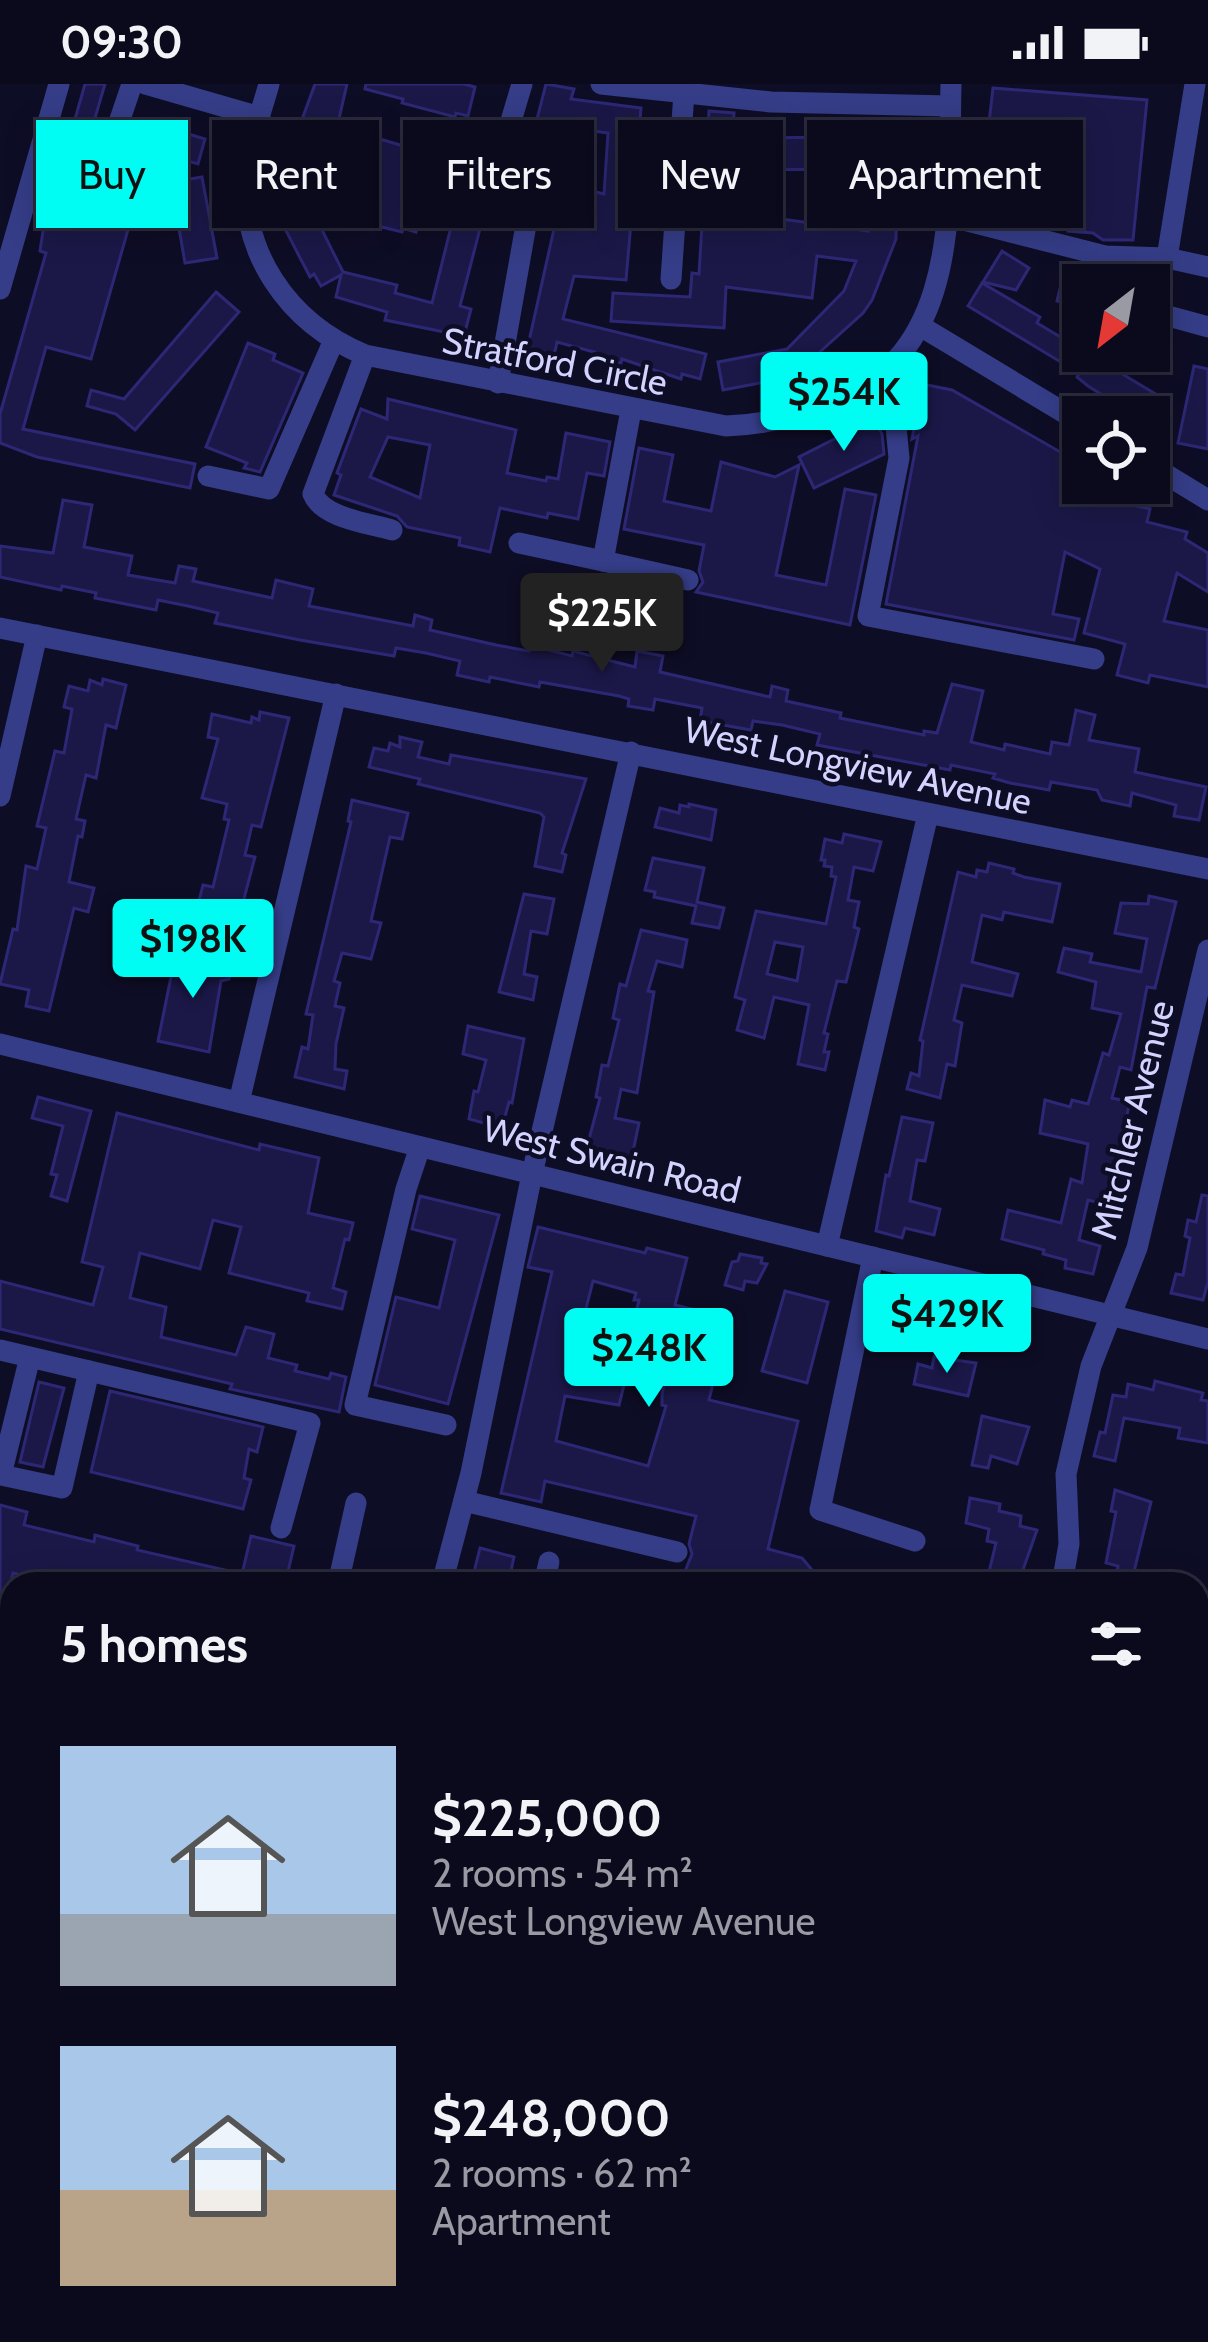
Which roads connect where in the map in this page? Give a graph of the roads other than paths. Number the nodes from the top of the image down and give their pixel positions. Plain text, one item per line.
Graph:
1 (59, 84) edge
2 (132, 84) edge
3 (145, 84) edge
4 (269, 84) edge
5 (522, 84) edge
6 (602, 84) edge
7 (1195, 84) edge
8 (684, 93) junction
9 (950, 95) edge
10 (260, 117) junction
11 (120, 120) edge
12 (511, 120) edge
13 (525, 228) edge
14 (947, 228) edge
15 (995, 228) edge
16 (1167, 258) junction
17 (1208, 267) edge
18 (671, 279) dead end
19 (0, 289) edge
20 (1170, 317) edge
21 (922, 327) junction
22 (1208, 327) edge
23 (334, 340) junction
24 (365, 355) junction
25 (878, 379) junction
26 (498, 383) junction
27 (631, 410) junction
28 (1062, 411) edge
29 (208, 476) dead end
30 (1170, 477) edge
31 (1208, 500) edge
32 (392, 530) dead end
33 (519, 543) dead end
34 (603, 561) junction
35 (688, 580) dead end
36 (0, 628) edge
37 (38, 635) junction
38 (1094, 659) dead end
39 (336, 694) junction
40 (631, 752) junction
41 (0, 796) edge
42 (928, 814) junction
43 (1208, 869) edge
44 (1208, 950) edge
45 (0, 1044) edge
46 (239, 1102) junction
47 (414, 1145) junction
48 (532, 1174) junction
49 (827, 1246) junction
50 (873, 1257) junction
51 (1111, 1315) junction
52 (361, 1338) dead end
53 (1208, 1339) edge
54 (0, 1350) edge
55 (30, 1357) junction
56 (89, 1371) junction
57 (446, 1425) dead end
58 (464, 1501) junction
59 (356, 1503) dead end
60 (281, 1528) dead end
61 (915, 1540) dead end
62 (677, 1552) dead end
63 (341, 1572) edge
64 (445, 1572) dead end
65 (1064, 1572) edge

1 - 19 street
2 - 11 street
3 - 10 street
4 - 10 street, Stratford Circle
5 - 12 street
6 - 8 street
7 - 16 street
8 - 9 street
8 - 18 street
10 - 23 street, Stratford Circle
13 - 26 street
14 - 21 street, Stratford Circle
15 - 16 street
16 - 17 street
20 - 22 street
21 - 25 street, Stratford Circle
21 - 28 street
23 - 24 street, Stratford Circle
23 - 29 street
24 - 26 street, Stratford Circle
24 - 32 street
25 - 27 street, Stratford Circle
25 - 38 street
26 - 27 street, Stratford Circle
27 - 34 street
30 - 31 street
33 - 34 street
34 - 35 street
36 - 37 street, West Longview Avenue
37 - 39 street, West Longview Avenue
37 - 41 street
39 - 40 street, West Longview Avenue
39 - 46 street
40 - 42 street, West Longview Avenue
40 - 48 street
42 - 43 street, West Longview Avenue
42 - 49 street
44 - 51 street, Mitchler Avenue
45 - 46 street, West Swain Road
46 - 47 street, West Swain Road
47 - 48 street, West Swain Road
47 - 52 street
47 - 57 street
48 - 49 street, West Swain Road
48 - 58 street
49 - 50 street, West Swain Road
50 - 51 street, West Swain Road
50 - 61 street
51 - 53 street, West Swain Road
51 - 65 street, Mitchler Avenue
54 - 55 street
55 - 56 street
55 - 56 street
56 - 60 street
58 - 62 street
58 - 64 street
59 - 63 street

